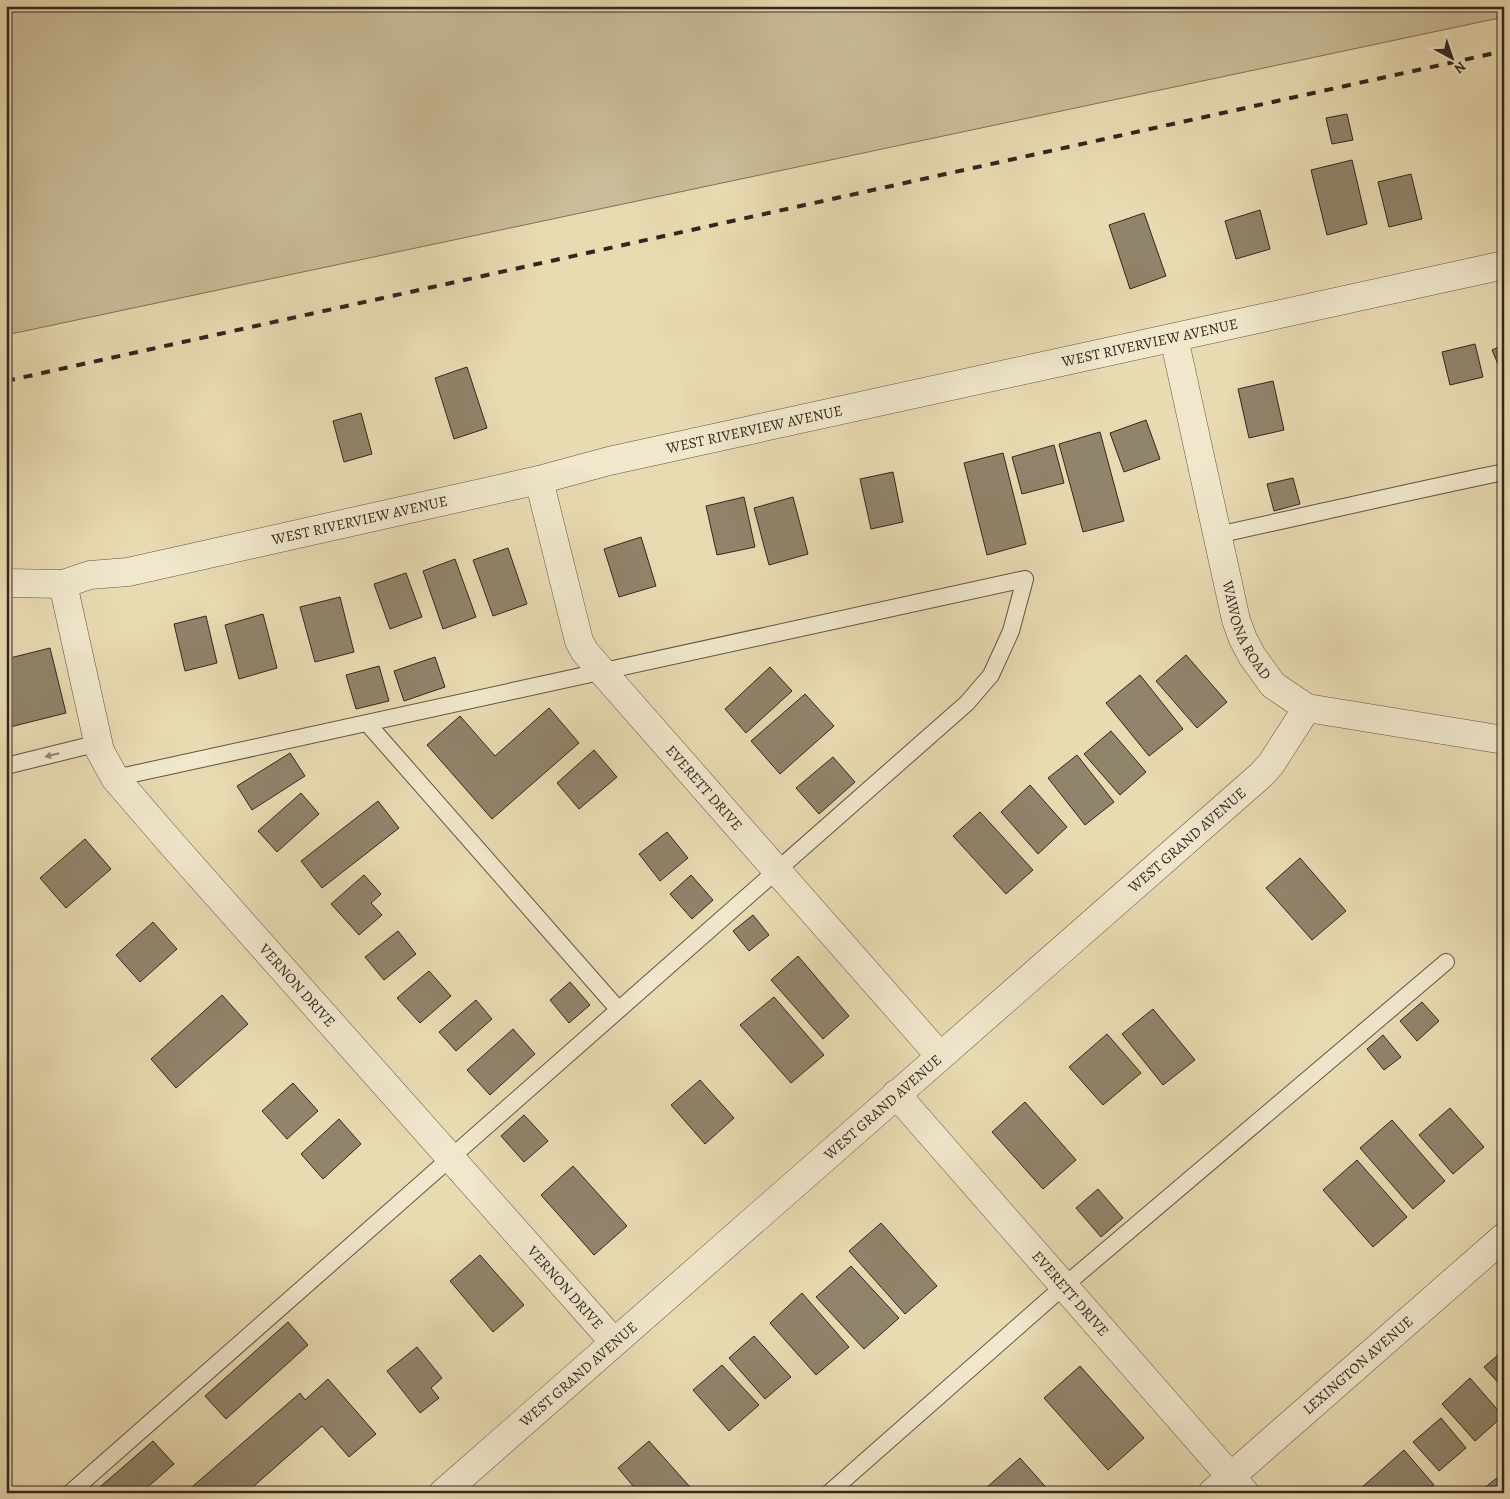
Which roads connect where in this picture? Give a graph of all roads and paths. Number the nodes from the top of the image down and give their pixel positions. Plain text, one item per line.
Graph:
1 (1504, 265) edge
2 (1174, 338) junction
3 (1504, 472) edge
4 (540, 480) junction
5 (1217, 535) junction
6 (6, 583) edge
7 (63, 584) junction
8 (602, 671) junction
9 (1307, 708) junction
10 (367, 723) junction
11 (1504, 740) edge
12 (99, 743) junction
13 (6, 766) edge
14 (115, 778) junction
15 (777, 870) junction
16 (1446, 962) dead end
17 (618, 1009) junction
18 (940, 1056) junction
19 (896, 1094) junction
20 (450, 1158) junction
21 (1504, 1237) edge
22 (1064, 1286) junction
23 (614, 1342) junction
24 (1229, 1487) edge
25 (70, 1493) edge
26 (443, 1493) edge
27 (829, 1493) edge

1 - 2 street, WEST RIVERVIEW AVENUE
2 - 4 street, WEST RIVERVIEW AVENUE
2 - 5 street, WAWONA ROAD
3 - 5 lane
4 - 7 street, WEST RIVERVIEW AVENUE
4 - 8 street, EVERETT DRIVE
5 - 9 street, WAWONA ROAD
6 - 7 street, WEST RIVERVIEW AVENUE
7 - 12 street, VERNON DRIVE
8 - 10 lane
8 - 15 street, EVERETT DRIVE
8 - 15 lane
9 - 11 street, WAWONA ROAD
9 - 18 street, WEST GRAND AVENUE
10 - 14 lane
10 - 17 lane
12 -> 13 lane
12 - 14 street, VERNON DRIVE
14 - 20 street, VERNON DRIVE
15 - 17 lane
15 - 18 street, EVERETT DRIVE
16 - 22 lane
17 - 20 lane
18 - 19 street, WEST GRAND AVENUE
19 - 22 street, EVERETT DRIVE
19 - 23 street, WEST GRAND AVENUE
20 - 23 street, VERNON DRIVE
20 - 25 lane
21 - 24 street, LEXINGTON AVENUE
22 - 24 street, EVERETT DRIVE
22 - 27 lane
23 - 26 street, WEST GRAND AVENUE

